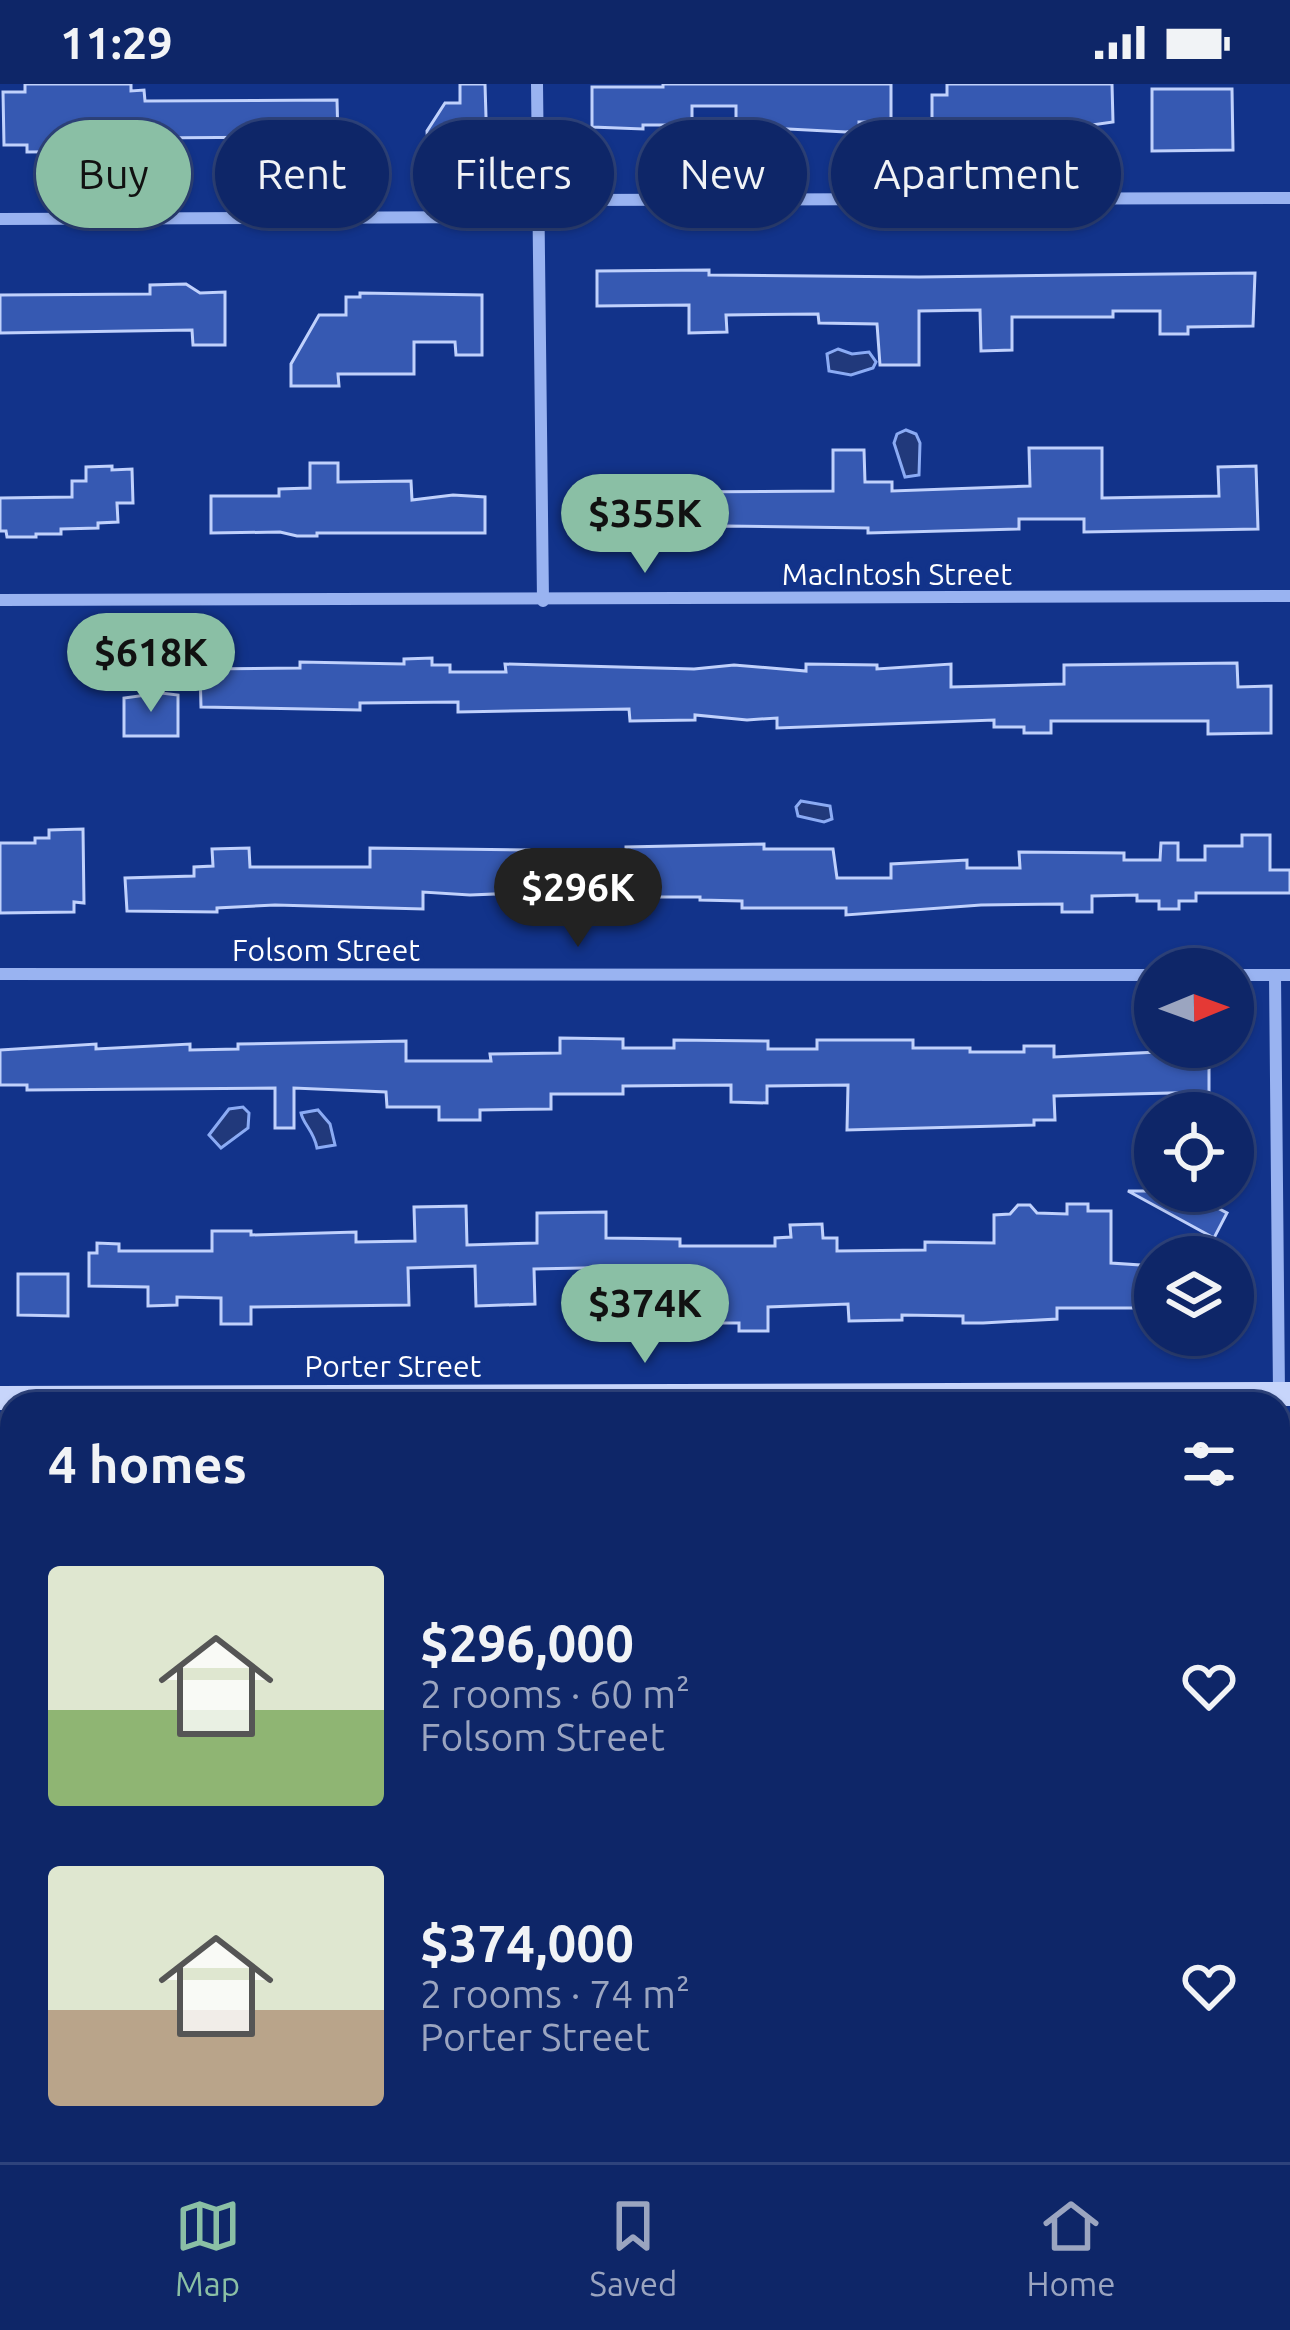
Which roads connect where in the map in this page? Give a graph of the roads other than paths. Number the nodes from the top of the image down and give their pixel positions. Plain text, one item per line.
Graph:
1 (537, 84) edge
2 (537, 120) edge
3 (1290, 198) edge
4 (614, 200) edge
5 (413, 217) edge
6 (0, 219) edge
7 (538, 228) edge
8 (1290, 596) edge
9 (0, 600) edge
10 (543, 601) junction
11 (0, 974) edge
12 (1134, 975) edge
13 (1254, 975) edge
14 (1275, 975) junction
15 (1290, 975) edge
16 (1284, 1392) edge

1 - 2 street
3 - 4 street
5 - 6 street
7 - 10 street
8 - 10 street, MacIntosh Street
9 - 10 street, MacIntosh Street
11 - 12 street, Folsom Street
13 - 14 street
14 - 15 street
14 - 16 street

